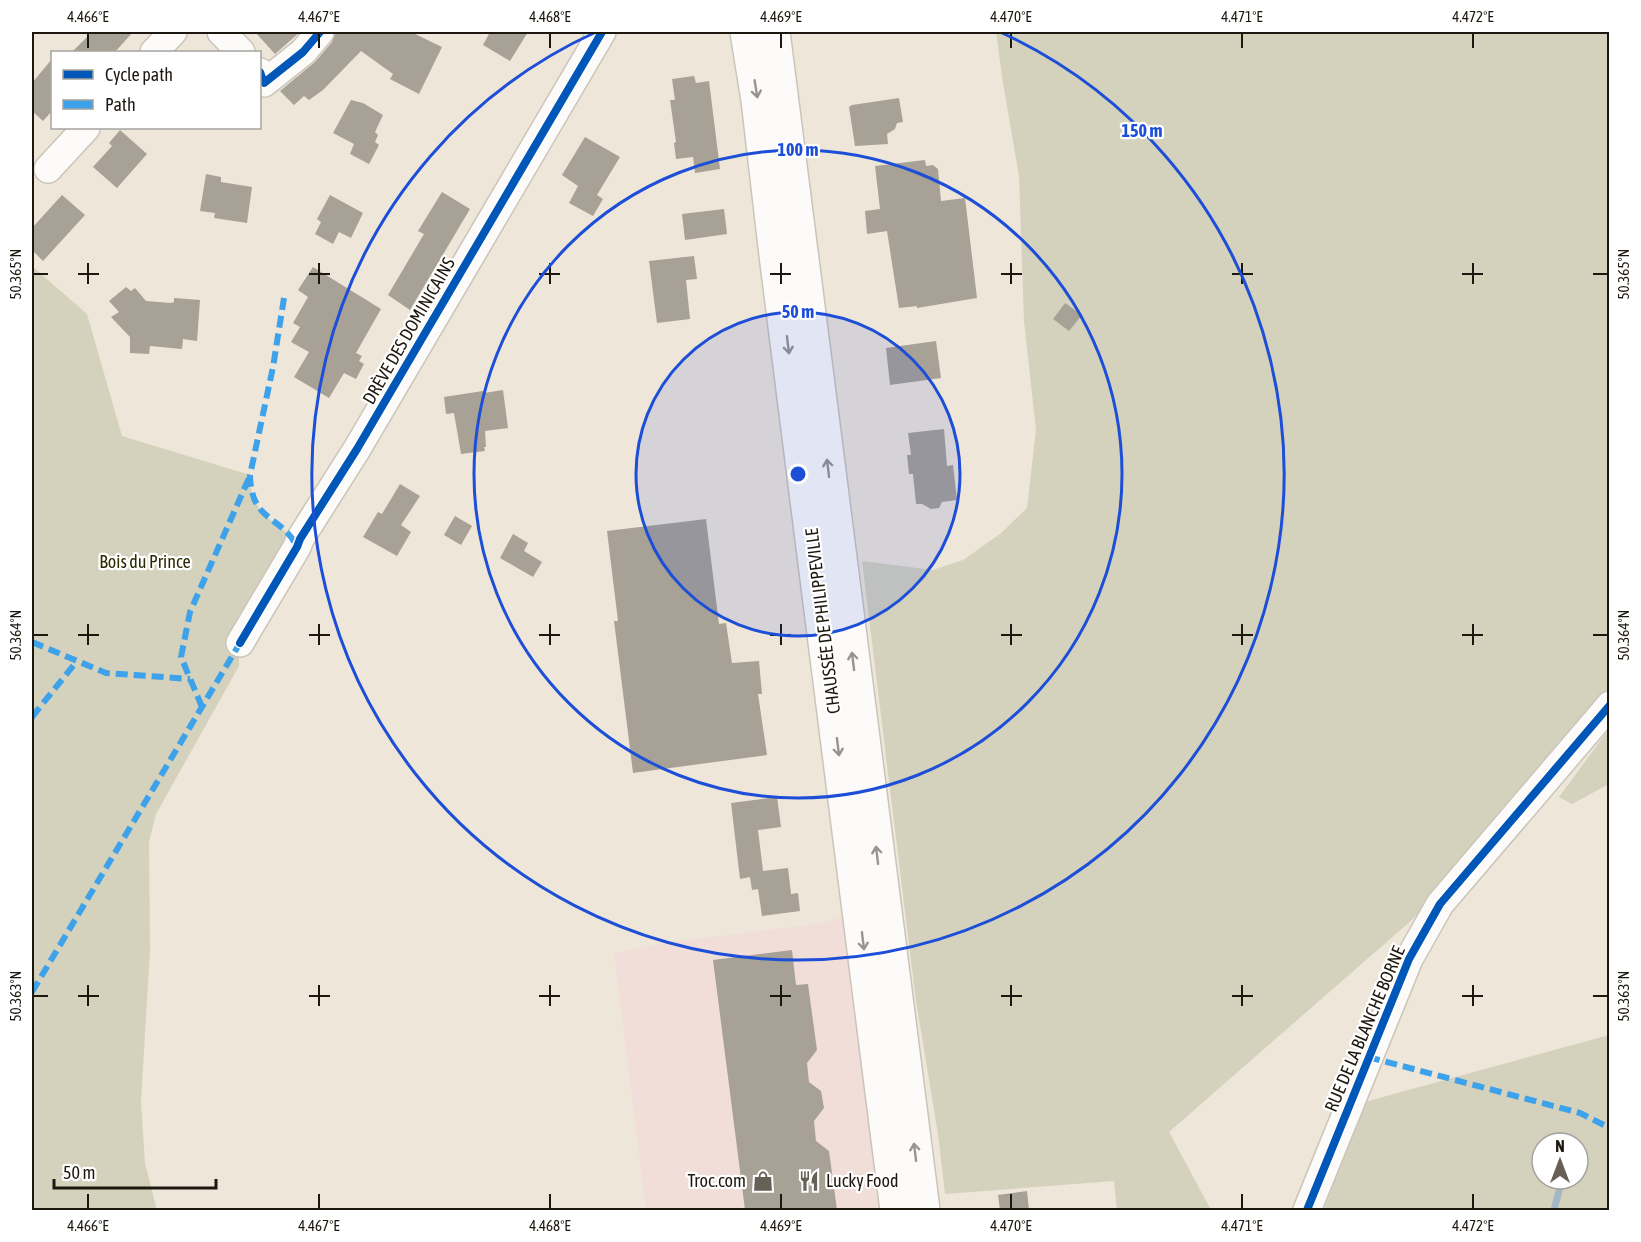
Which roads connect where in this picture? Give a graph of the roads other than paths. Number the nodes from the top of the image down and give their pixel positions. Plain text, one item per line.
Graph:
1 (173, 32) edge
2 (221, 32) edge
3 (320, 32) edge
4 (602, 32) edge
5 (747, 32) edge
6 (773, 32) edge
7 (155, 51) edge
8 (240, 51) edge
9 (261, 75) edge
10 (85, 129) edge
11 (48, 169) dead end
12 (240, 643) dead end
13 (1610, 705) edge
14 (897, 1210) edge
15 (923, 1210) edge
16 (1307, 1210) edge

1 - 7 street
2 - 8 street
3 - 9 street
4 - 12 street, DRÈVE DES DOMINICAINS
5 -> 14 main road, CHAUSSÉE DE PHILIPPEVILLE
15 -> 6 main road, CHAUSSÉE DE PHILIPPEVILLE
10 - 11 street
13 - 16 street, RUE DE LA BLANCHE BORNE

